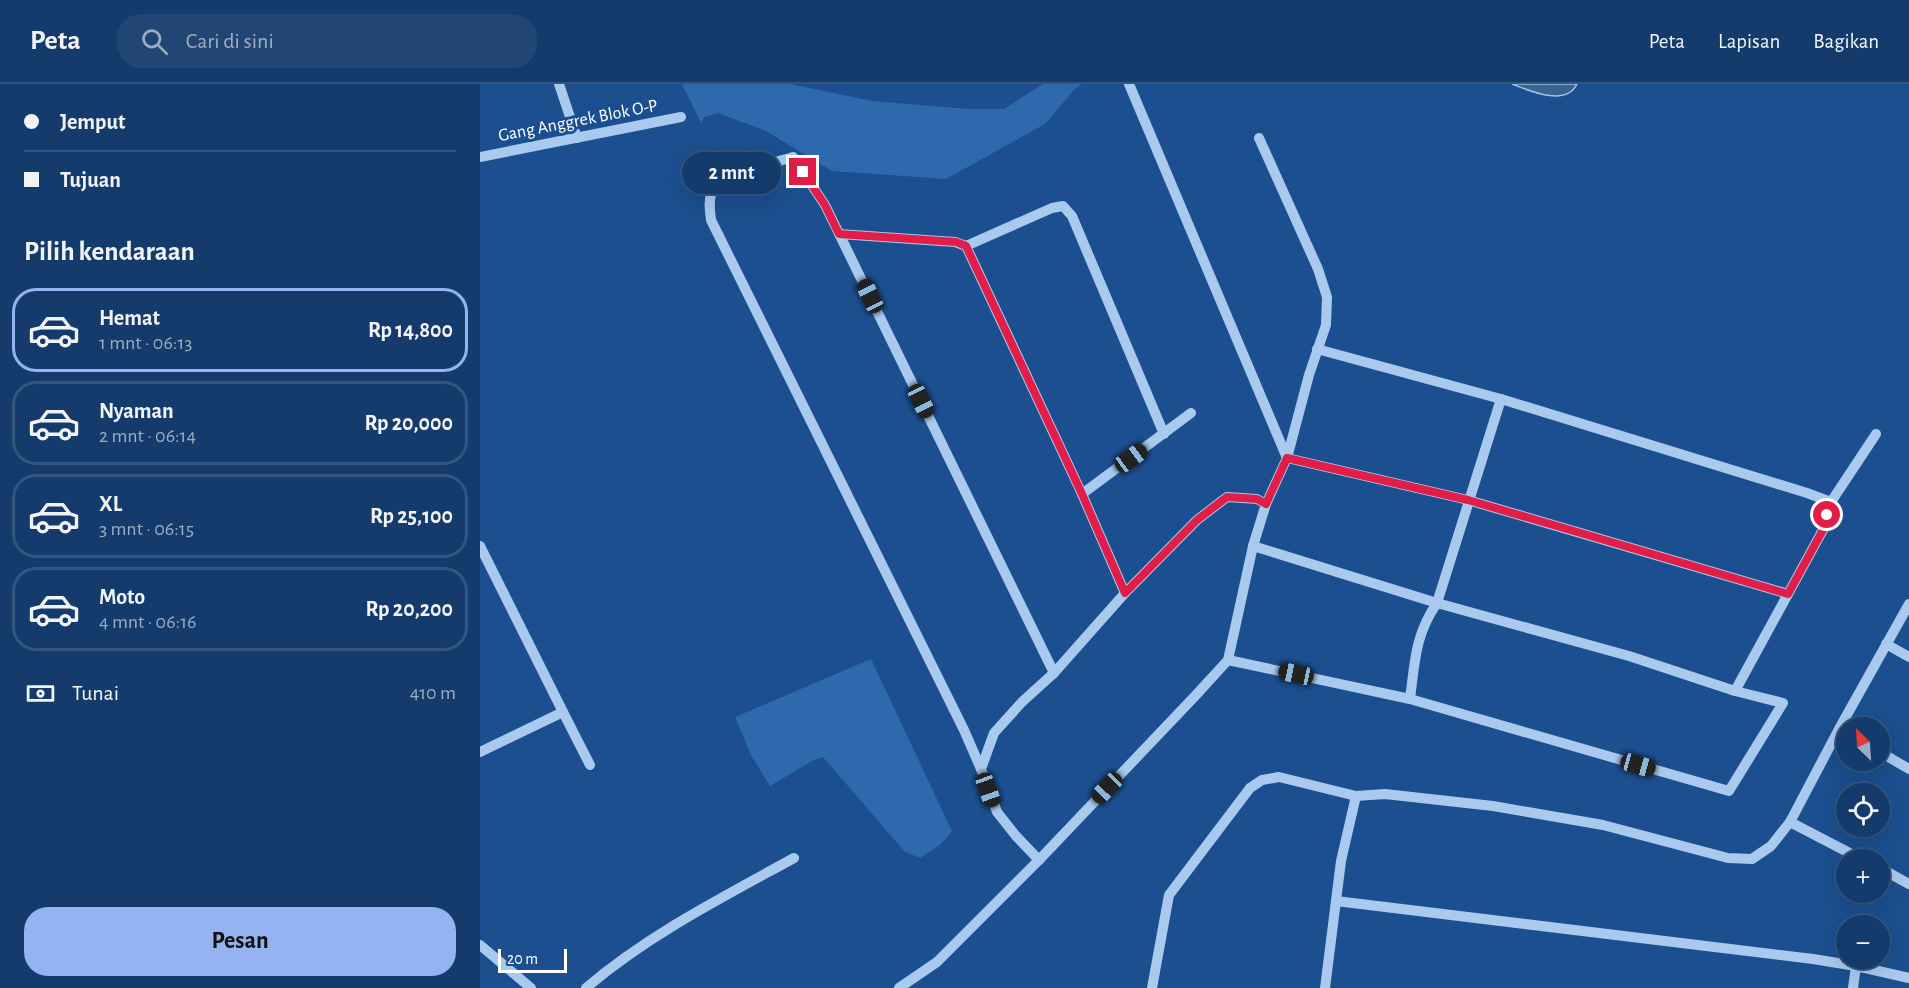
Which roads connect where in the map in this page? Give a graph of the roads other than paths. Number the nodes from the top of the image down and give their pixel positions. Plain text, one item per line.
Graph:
1 (559, 84) edge
2 (1129, 84) edge
3 (681, 117) dead end
4 (577, 138) junction
5 (1259, 138) dead end
6 (480, 157) edge
7 (839, 234) junction
8 (966, 246) junction
9 (1317, 349) junction
10 (1501, 399) junction
11 (1191, 413) dead end
12 (1164, 434) junction
13 (1876, 434) dead end
14 (1287, 458) junction
15 (1082, 494) junction
16 (1468, 500) junction
17 (1831, 502) junction
18 (1266, 504) junction
19 (480, 546) edge
20 (1253, 546) junction
21 (1125, 593) junction
22 (1788, 594) junction
23 (1437, 603) junction
24 (1909, 604) edge
25 (1886, 644) junction
26 (1909, 657) edge
27 (1228, 660) junction
28 (1054, 673) junction
29 (1735, 691) junction
30 (1410, 699) junction
31 (563, 712) junction
32 (1850, 717) edge
33 (1836, 743) edge
34 (480, 752) edge
35 (1890, 758) edge
36 (591, 765) dead end
37 (981, 769) junction
38 (1909, 769) edge
39 (1356, 796) junction
40 (1790, 822) junction
41 (1842, 849) edge
42 (794, 858) dead end
43 (1039, 860) junction
44 (1890, 874) edge
45 (1909, 884) edge
46 (1336, 901) junction
47 (480, 945) edge
48 (1836, 964) edge
49 (1856, 969) edge
50 (1869, 969) edge
51 (1909, 978) edge
52 (531, 988) edge
53 (586, 988) edge
54 (899, 988) edge
55 (1152, 988) edge
56 (1325, 988) edge
57 (1853, 988) edge

1 - 4 street
2 - 14 street
3 - 4 street, Gang Anggrek Blok O-P
4 - 6 street, Gang Anggrek Blok O-P
5 - 9 street
7 - 8 street
7 - 28 street
7 - 37 street
8 - 12 street
8 - 15 street
9 - 10 street
9 - 14 street
10 - 16 street
10 - 17 street
11 - 12 street
12 - 15 street
13 - 17 street
14 - 16 street
14 - 18 street
15 - 21 street
16 - 22 street
16 - 23 street
17 - 22 street
18 - 20 street
18 - 21 street
19 - 31 street
20 - 23 street
20 - 27 street
21 - 28 street
22 - 29 street
23 - 29 street
23 - 30 street
24 - 25 street
25 - 26 street
25 - 32 street
27 - 30 street
27 - 43 street
28 - 37 street
29 - 30 street
31 - 34 street
31 - 36 street
33 - 40 street
35 - 38 street
37 - 43 street
39 - 40 street
39 - 46 street
39 - 55 street
40 - 41 street
42 - 53 street
43 - 54 street
44 - 45 street
46 - 48 street
46 - 56 street
47 - 52 street
49 - 57 street
50 - 51 street

